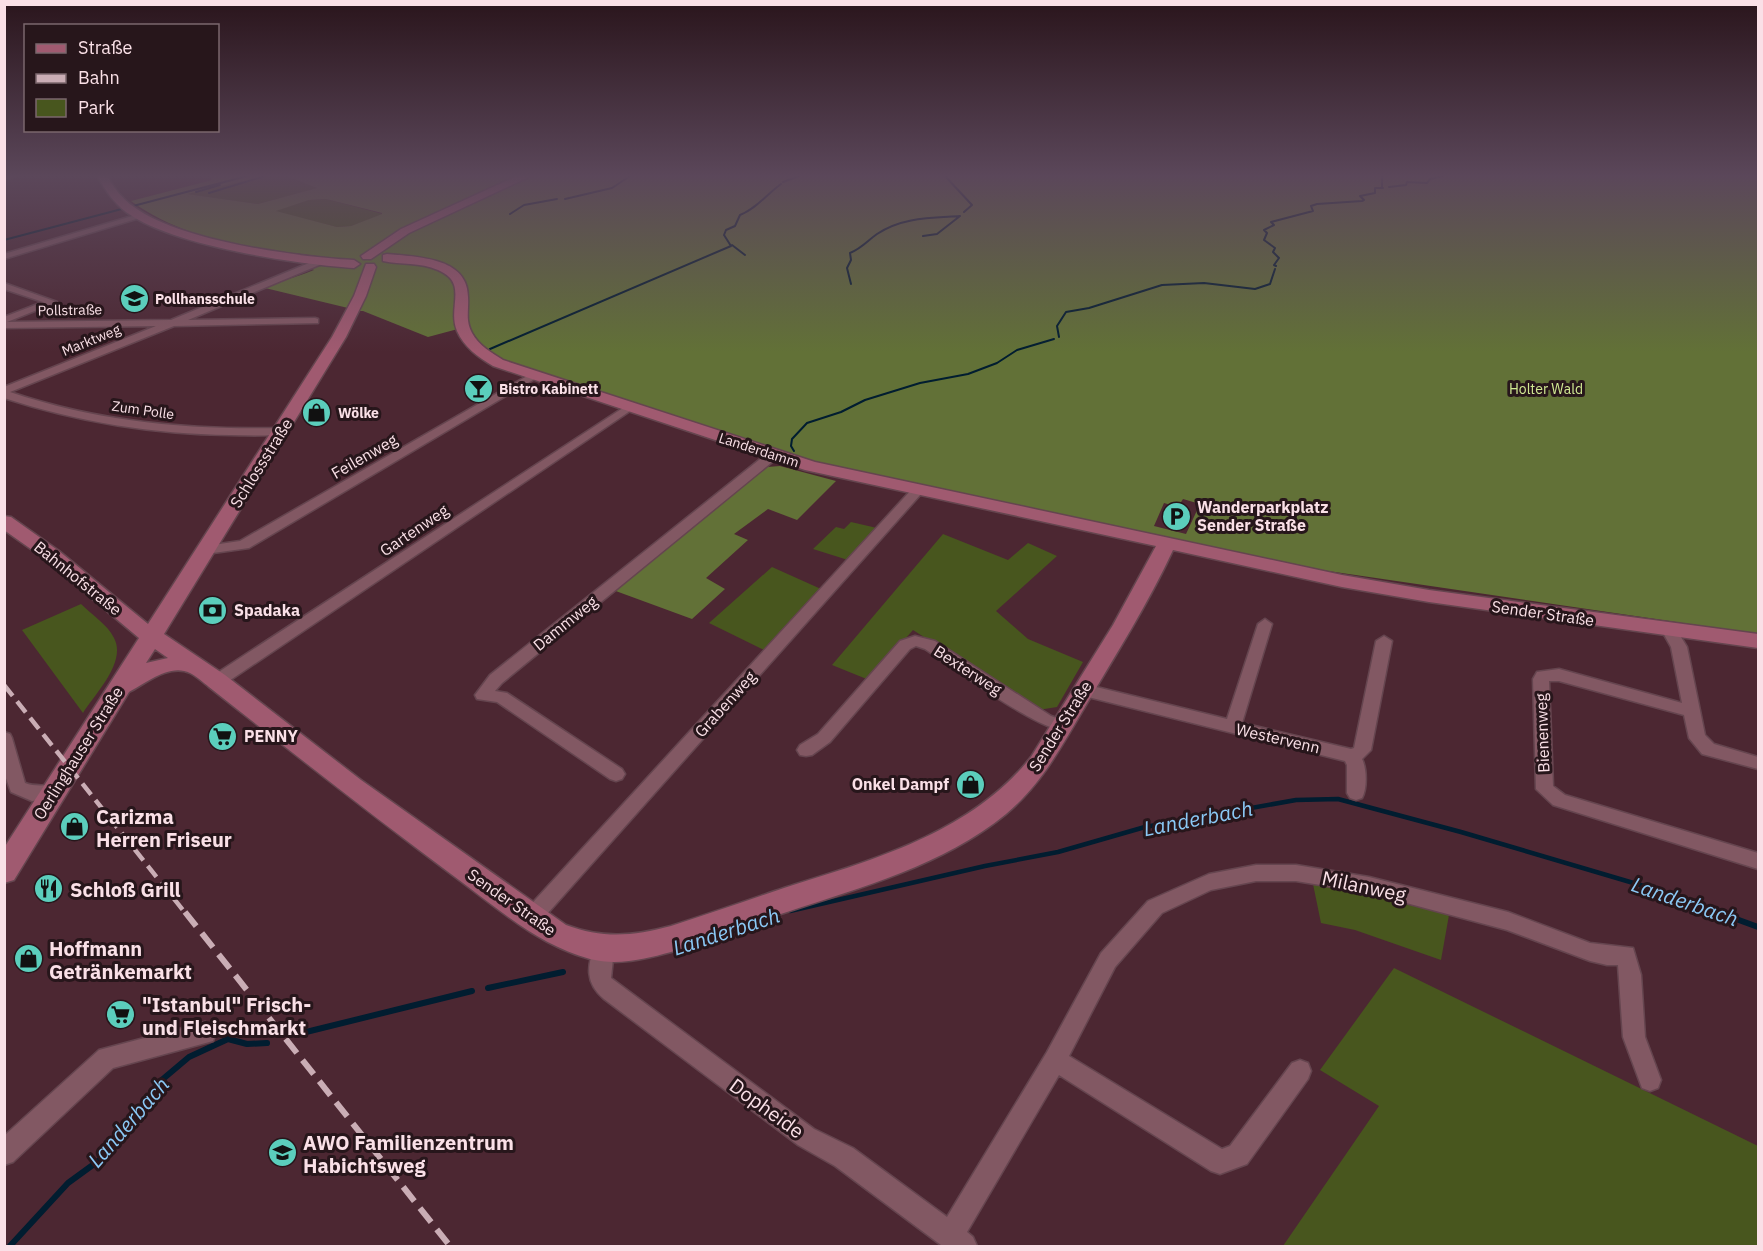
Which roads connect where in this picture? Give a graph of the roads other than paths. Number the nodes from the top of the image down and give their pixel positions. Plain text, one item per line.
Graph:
1 (82, 234) edge
2 (186, 234) edge
3 (401, 234) edge
4 (4, 258) edge
5 (372, 260) junction
6 (325, 261) junction
7 (4, 286) edge
8 (4, 320) edge
9 (315, 321) dead end
10 (171, 322) junction
11 (4, 325) edge
12 (534, 375) junction
13 (4, 393) edge
14 (629, 407) junction
15 (281, 431) junction
16 (773, 455) junction
17 (917, 491) junction
18 (4, 521) edge
19 (1166, 545) junction
20 (206, 550) junction
21 (1265, 624) dead end
22 (1670, 631) junction
23 (152, 634) junction
24 (1383, 641) dead end
25 (1758, 641) edge
26 (194, 664) junction
27 (217, 681) junction
28 (1084, 690) junction
29 (116, 692) junction
30 (1690, 711) junction
31 (1062, 726) junction
32 (1232, 728) junction
33 (4, 738) edge
34 (806, 750) dead end
35 (1351, 756) junction
36 (1758, 763) edge
37 (616, 774) dead end
38 (55, 792) junction
39 (1356, 793) dead end
40 (1758, 861) edge
41 (4, 872) edge
42 (532, 917) junction
43 (604, 949) junction
44 (205, 1033) dead end
45 (1055, 1060) junction
46 (1300, 1071) dead end
47 (1650, 1080) dead end
48 (4, 1154) edge
49 (957, 1241) edge

1 - 4 street
2 - 6 main road, Landerdamm
3 - 5 main road
5 - 6 main road, Landerdamm
5 - 12 main road, Landerdamm
5 - 15 main road, Schlossstraße
6 - 10 street, Marktweg
7 - 8 street
9 - 10 street, Pollstraße
10 - 11 street, Pollstraße
10 - 13 street, Marktweg
12 - 14 main road, Landerdamm
12 - 20 street, Feilenweg
13 - 15 street, Zum Polle
14 - 16 main road, Landerdamm
14 - 27 street, Gartenweg
15 - 20 main road, Schlossstraße
16 - 17 main road, Landerdamm
16 - 37 street, Dammweg
17 - 19 main road, Landerdamm
17 - 42 street, Grabenweg
18 - 23 main road, Bahnhofstraße
19 - 22 main road, Sender Straße
19 - 28 main road, Sender Straße
20 - 23 main road, Schlossstraße
21 - 32 street
22 - 25 main road, Sender Straße
22 - 30 street
23 - 26 main road, Sender Straße
23 - 29 main road, Oerlinghauser Straße
24 - 35 street
26 - 27 main road, Sender Straße
26 - 29 main road
27 - 42 main road, Sender Straße
28 - 31 main road, Sender Straße
28 - 32 street, Westervenn
29 - 38 main road, Oerlinghauser Straße
30 - 36 street
30 - 40 street, Bienenweg
31 - 34 street, Bexterweg
31 - 43 main road, Sender Straße
32 - 35 street, Westervenn
33 - 38 street
35 - 39 street
38 - 41 main road, Oerlinghauser Straße
42 - 43 main road, Sender Straße
43 - 49 street, Dopheide
44 - 48 street
45 - 46 street
45 - 47 street, Milanweg
45 - 49 street, Milanweg

